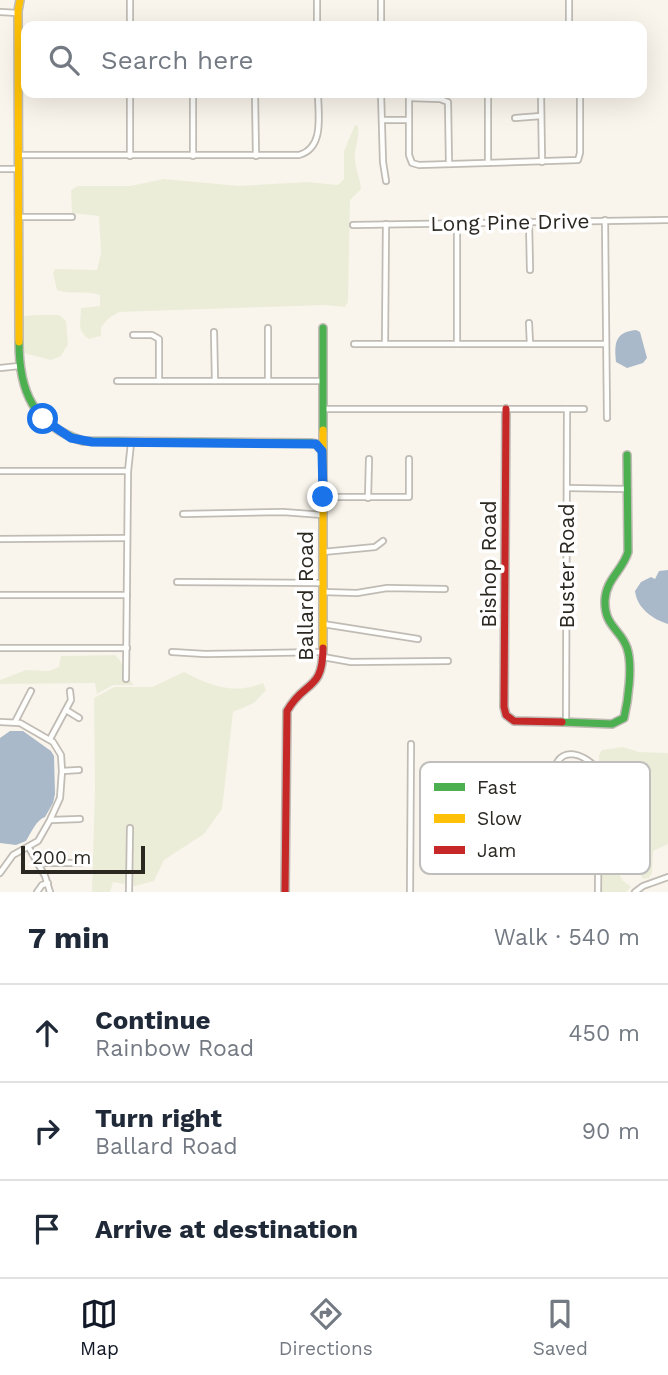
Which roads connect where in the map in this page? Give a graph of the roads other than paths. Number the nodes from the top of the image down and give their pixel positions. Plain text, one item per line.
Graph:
1 (20, 0) edge
2 (130, 0) edge
3 (317, 0) edge
4 (380, 0) edge
5 (569, 0) edge
6 (0, 12) edge
7 (18, 13) junction
8 (130, 21) edge
9 (317, 21) edge
10 (381, 21) edge
11 (569, 21) edge
12 (130, 98) edge
13 (193, 98) edge
14 (255, 98) edge
15 (318, 98) edge
16 (381, 98) edge
17 (409, 98) edge
18 (432, 98) edge
19 (488, 98) edge
20 (541, 98) edge
21 (580, 98) edge
22 (541, 116) junction
23 (515, 118) dead end
24 (382, 120) junction
25 (409, 120) junction
26 (19, 155) junction
27 (130, 156) junction
28 (194, 156) junction
29 (256, 156) junction
30 (542, 162) junction
31 (488, 163) junction
32 (449, 164) junction
33 (0, 169) edge
34 (19, 169) junction
35 (386, 181) dead end
36 (72, 216) dead end
37 (19, 217) junction
38 (606, 220) junction
39 (668, 220) edge
40 (529, 221) junction
41 (457, 222) junction
42 (386, 224) junction
43 (353, 225) dead end
44 (530, 270) dead end
45 (529, 323) dead end
46 (268, 328) dead end
47 (323, 328) dead end
48 (214, 332) dead end
49 (133, 335) dead end
50 (354, 344) dead end
51 (385, 344) junction
52 (457, 344) junction
53 (530, 344) junction
54 (606, 344) junction
55 (19, 366) junction
56 (0, 368) edge
57 (117, 381) dead end
58 (159, 381) junction
59 (215, 381) junction
60 (268, 381) junction
61 (323, 381) junction
62 (323, 409) junction
63 (506, 409) junction
64 (567, 410) junction
65 (584, 410) dead end
66 (607, 418) dead end
67 (131, 443) junction
68 (322, 451) junction
69 (627, 455) dead end
70 (369, 459) dead end
71 (409, 459) dead end
72 (0, 471) edge
73 (128, 471) junction
74 (567, 488) junction
75 (628, 489) junction
76 (323, 497) junction
77 (368, 498) junction
78 (183, 514) dead end
79 (323, 515) junction
80 (0, 538) edge
81 (127, 538) junction
82 (383, 541) dead end
83 (323, 552) junction
84 (177, 582) dead end
85 (323, 583) junction
86 (445, 589) dead end
87 (323, 592) junction
88 (0, 595) edge
89 (127, 595) junction
90 (323, 624) junction
91 (418, 639) dead end
92 (0, 648) edge
93 (127, 648) junction
94 (172, 652) dead end
95 (323, 655) junction
96 (448, 661) dead end
97 (126, 679) dead end
98 (31, 691) dead end
99 (70, 691) dead end
100 (66, 710) junction
101 (79, 718) dead end
102 (0, 722) edge
103 (15, 722) junction
104 (566, 723) junction
105 (50, 739) junction
106 (411, 744) dead end
107 (556, 762) edge
108 (590, 762) edge
109 (79, 770) dead end
110 (62, 771) junction
111 (80, 819) dead end
112 (50, 820) junction
113 (130, 828) dead end
114 (29, 848) junction
115 (80, 863) dead end
116 (39, 865) junction
117 (0, 873) edge
118 (598, 874) edge
119 (668, 877) edge
120 (48, 883) junction
121 (37, 892) edge
122 (50, 892) edge
123 (129, 892) edge
124 (285, 892) edge
125 (410, 892) edge
126 (598, 892) edge
127 (635, 892) edge

1 - 7 street
2 - 8 street
3 - 9 street
4 - 10 street
5 - 11 street
6 - 7 street
7 - 26 street
12 - 27 street
13 - 28 street
14 - 29 street
15 - 29 street
16 - 24 street
17 - 25 street
18 - 32 street
19 - 31 street
20 - 22 street
21 - 30 street
22 - 23 street
22 - 30 street
24 - 25 street
24 - 35 street
25 - 32 street
26 - 27 street
26 - 34 street
27 - 28 street
28 - 29 street
30 - 31 street
31 - 32 street
33 - 34 street
34 - 37 street
36 - 37 street
37 - 55 street
38 - 39 street, Long Pine Drive
38 - 40 street, Long Pine Drive
38 - 54 street
40 - 41 street, Long Pine Drive
40 - 44 street
41 - 42 street, Long Pine Drive
41 - 52 street
42 - 43 street, Long Pine Drive
42 - 51 street
45 - 53 street
46 - 60 street
47 - 61 street, Ballard Road
48 - 59 street
49 - 58 street
50 - 51 street
51 - 52 street
52 - 53 street
53 - 54 street
54 - 66 street
55 - 56 street
55 - 67 street
57 - 58 street
58 - 59 street
59 - 60 street
60 - 61 street
61 - 62 street, Ballard Road
62 - 63 street
62 - 68 street, Ballard Road
63 - 64 street
63 - 104 street, Bishop Road
64 - 65 street
64 - 74 street, Buster Road
67 - 68 street
67 - 73 street
68 - 76 street, Ballard Road
69 - 75 street
70 - 77 street
71 - 77 street
72 - 73 street
73 - 81 street
74 - 75 street
74 - 104 street, Buster Road
75 - 104 street
76 - 77 street
76 - 79 street, Ballard Road
78 - 79 street
79 - 83 street, Ballard Road
80 - 81 street
81 - 89 street
82 - 83 street
83 - 85 street, Ballard Road
84 - 85 street
85 - 87 street, Ballard Road
86 - 87 street
87 - 90 street, Ballard Road
88 - 89 street
89 - 93 street
90 - 91 street
90 - 95 street, Ballard Road
92 - 93 street
93 - 97 street
94 - 95 street
95 - 96 street
95 - 124 street, Ballard Road
98 - 103 street
99 - 100 street
100 - 101 street
100 - 105 street
102 - 103 street
103 - 105 street
105 - 110 street
106 - 125 street
107 - 108 street
109 - 110 street
110 - 112 street
111 - 112 street
112 - 114 street
113 - 123 street
114 - 116 street
114 - 117 street
115 - 116 street
116 - 120 street
118 - 126 street
119 - 127 street
120 - 121 street
120 - 122 street

